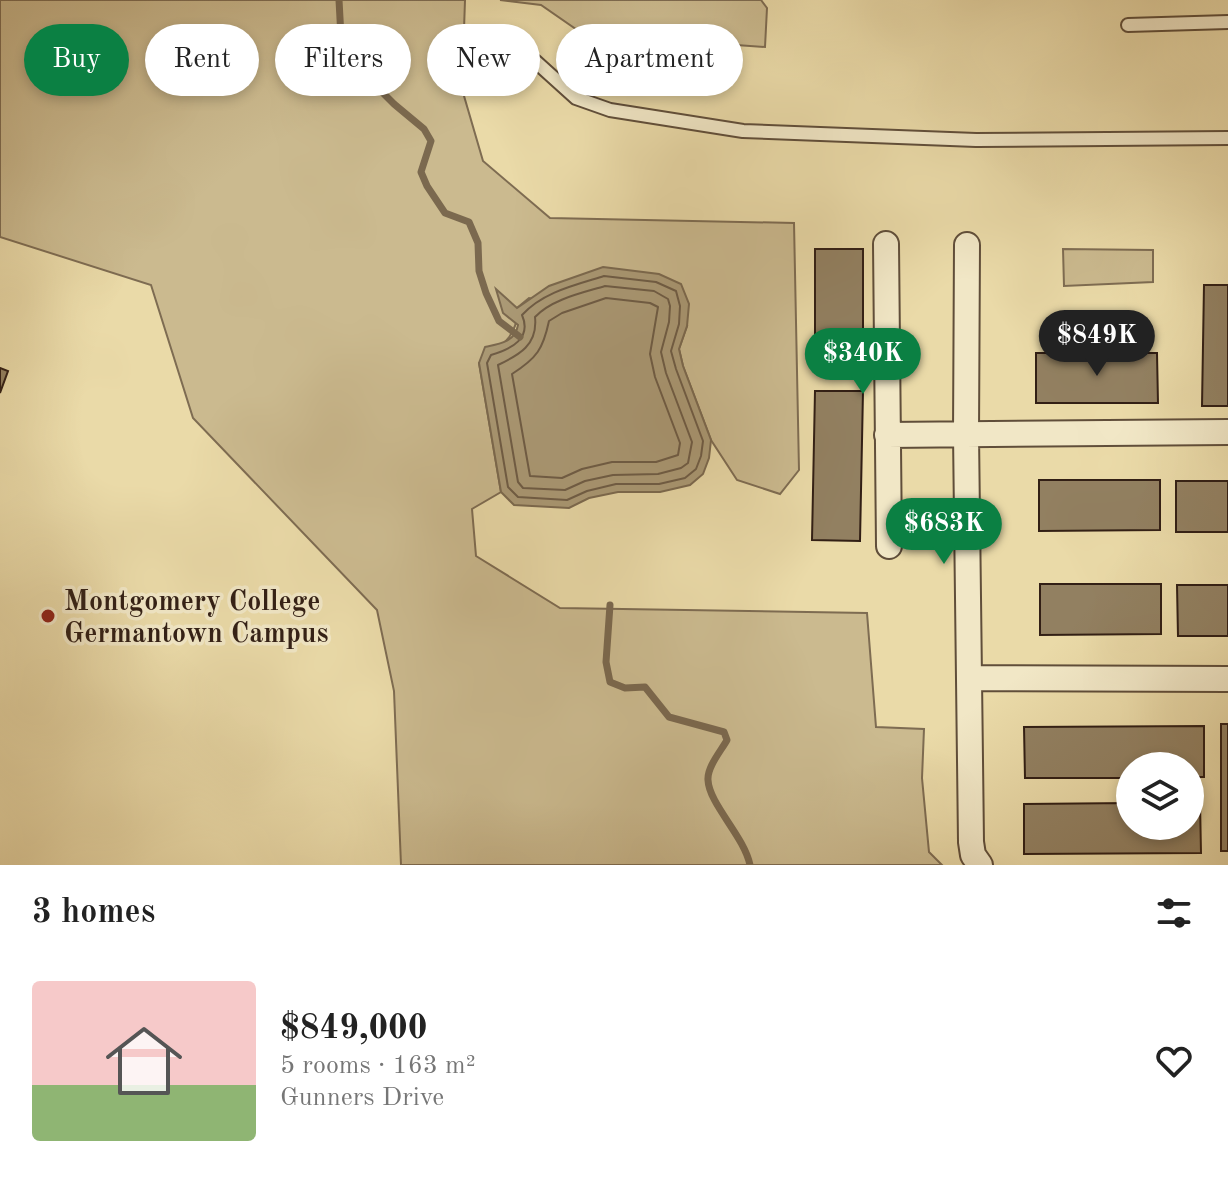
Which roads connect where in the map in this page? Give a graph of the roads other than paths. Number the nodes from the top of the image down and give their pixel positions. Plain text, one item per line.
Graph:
1 (1228, 22) edge
2 (1128, 25) dead end
3 (540, 66) edge
4 (1228, 138) edge
5 (886, 244) dead end
6 (967, 245) dead end
7 (1228, 432) edge
8 (966, 434) junction
9 (887, 435) junction
10 (889, 546) dead end
11 (969, 678) junction
12 (1228, 679) edge
13 (980, 865) edge

1 - 2 lane
3 - 4 lane
5 - 9 street
6 - 8 street
7 - 8 street
8 - 9 street
8 - 11 street
9 - 10 street
11 - 12 street
11 - 13 street

